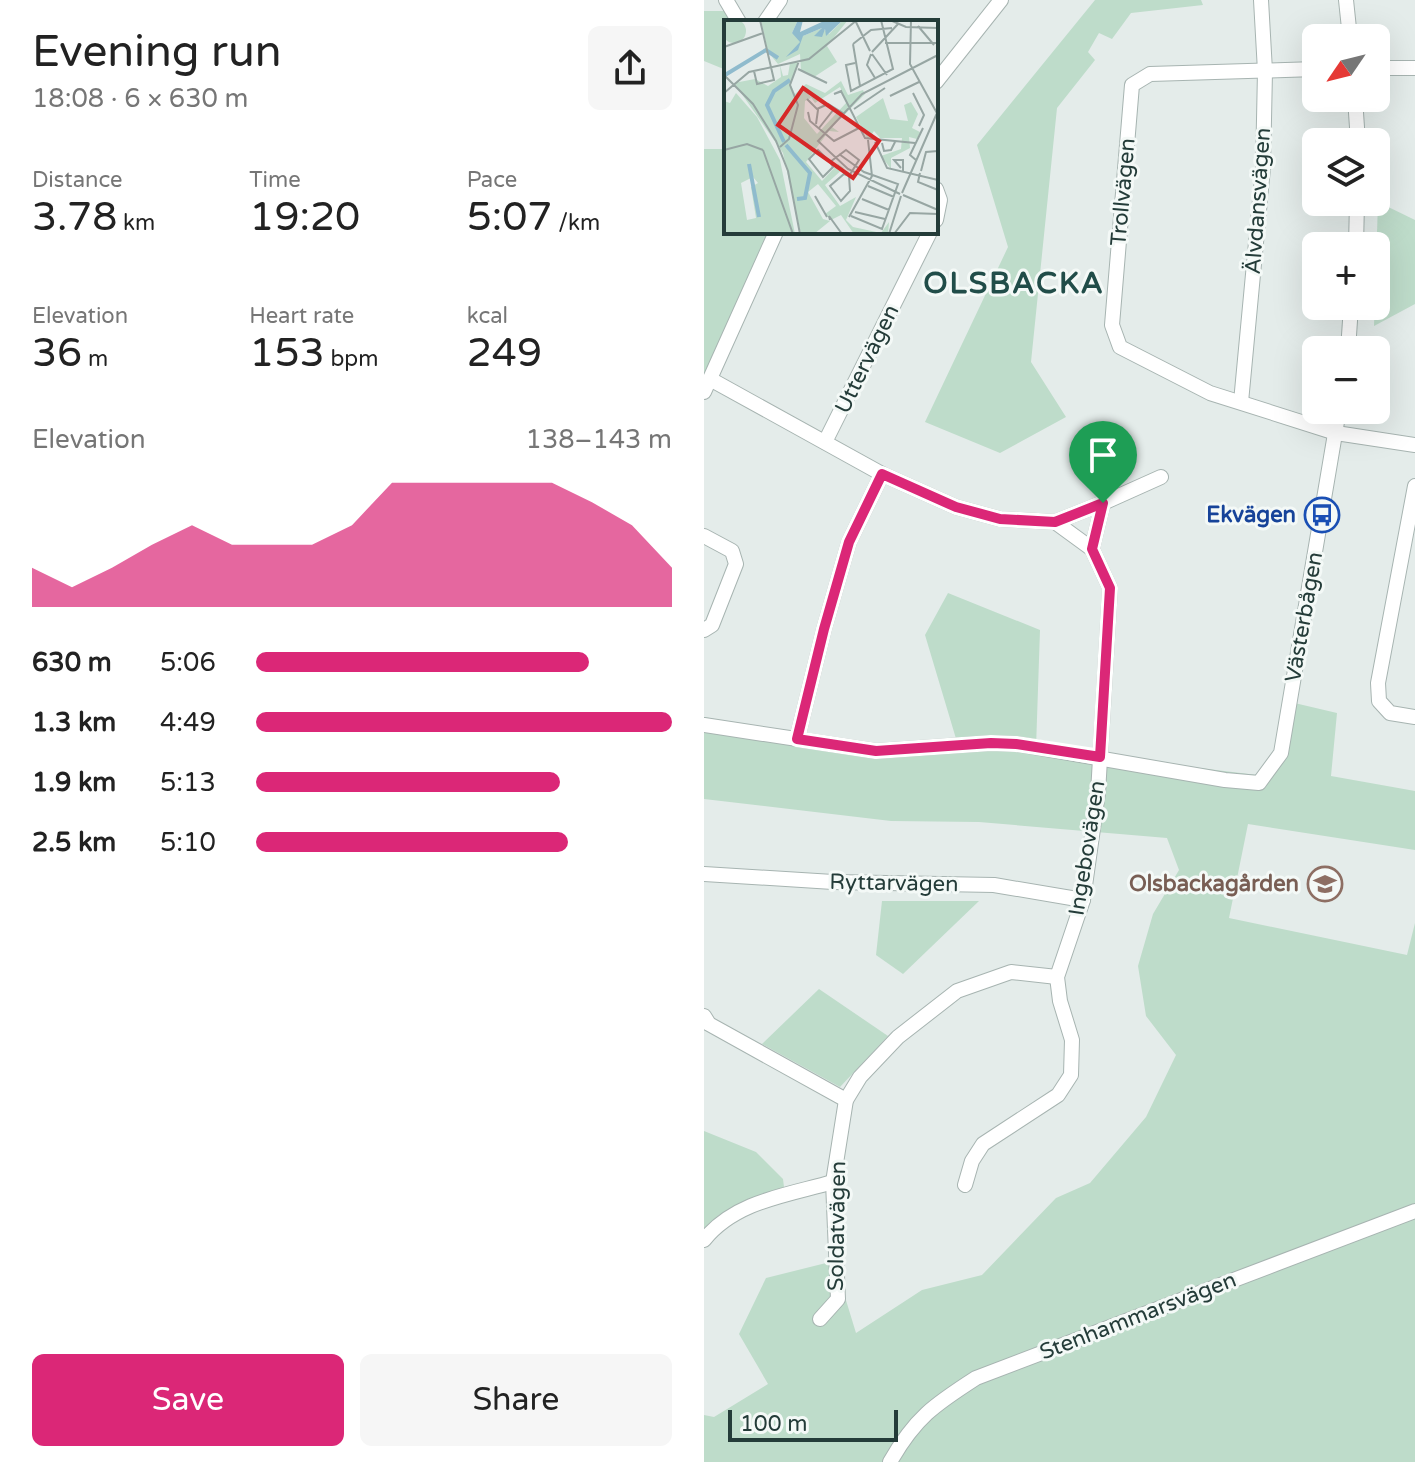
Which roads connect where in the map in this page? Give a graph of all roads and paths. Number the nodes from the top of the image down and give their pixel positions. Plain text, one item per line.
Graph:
1 (726, 0) edge
2 (780, 0) edge
3 (1001, 0) edge
4 (1261, 0) edge
5 (1346, 0) edge
6 (738, 20) edge
7 (766, 20) edge
8 (1349, 24) edge
9 (1390, 68) edge
10 (1415, 68) edge
11 (1302, 70) edge
12 (1265, 71) junction
13 (938, 79) edge
14 (775, 234) edge
15 (929, 234) edge
16 (707, 385) edge
17 (1241, 402) junction
18 (1337, 424) edge
19 (1336, 433) junction
20 (825, 442) junction
21 (1415, 445) edge
22 (882, 474) junction
23 (1161, 477) dead end
24 (1415, 486) edge
25 (1103, 503) junction
26 (1055, 522) junction
27 (704, 536) edge
28 (1092, 549) junction
29 (704, 630) edge
30 (1415, 717) edge
31 (704, 725) edge
32 (797, 739) junction
33 (1100, 757) junction
34 (704, 874) edge
35 (1083, 900) junction
36 (1057, 977) junction
37 (704, 1016) edge
38 (846, 1100) junction
39 (833, 1182) junction
40 (965, 1185) dead end
41 (1415, 1211) edge
42 (704, 1240) edge
43 (820, 1319) dead end
44 (890, 1462) edge

1 - 6 street
2 - 7 street
3 - 13 street
4 - 12 street, Älvdansvägen
5 - 8 street
9 - 10 street
11 - 12 street, Trollvägen
12 - 17 street, Älvdansvägen
12 - 17 street, Trollvägen
14 - 16 street
15 - 20 street, Uttervägen
16 - 20 street
17 - 19 street, Trollvägen
18 - 19 street, Västerbågen
19 - 21 street
19 - 33 street, Västerbågen
20 - 22 street
22 - 26 street
22 - 32 street
23 - 25 street
24 - 30 street
25 - 26 street
25 - 28 street
26 - 28 street, Ingebovägen
27 - 29 street
28 - 33 street, Ingebovägen
31 - 32 street
32 - 33 street
33 - 35 street, Ingebovägen
34 - 35 street, Ryttarvägen
35 - 36 street, Ingebovägen
36 - 38 street, Soldatvägen
36 - 40 street, Ingebovägen
37 - 38 street
38 - 39 street, Soldatvägen
39 - 42 street
39 - 43 street, Soldatvägen
41 - 44 street, Stenhammarsvägen

